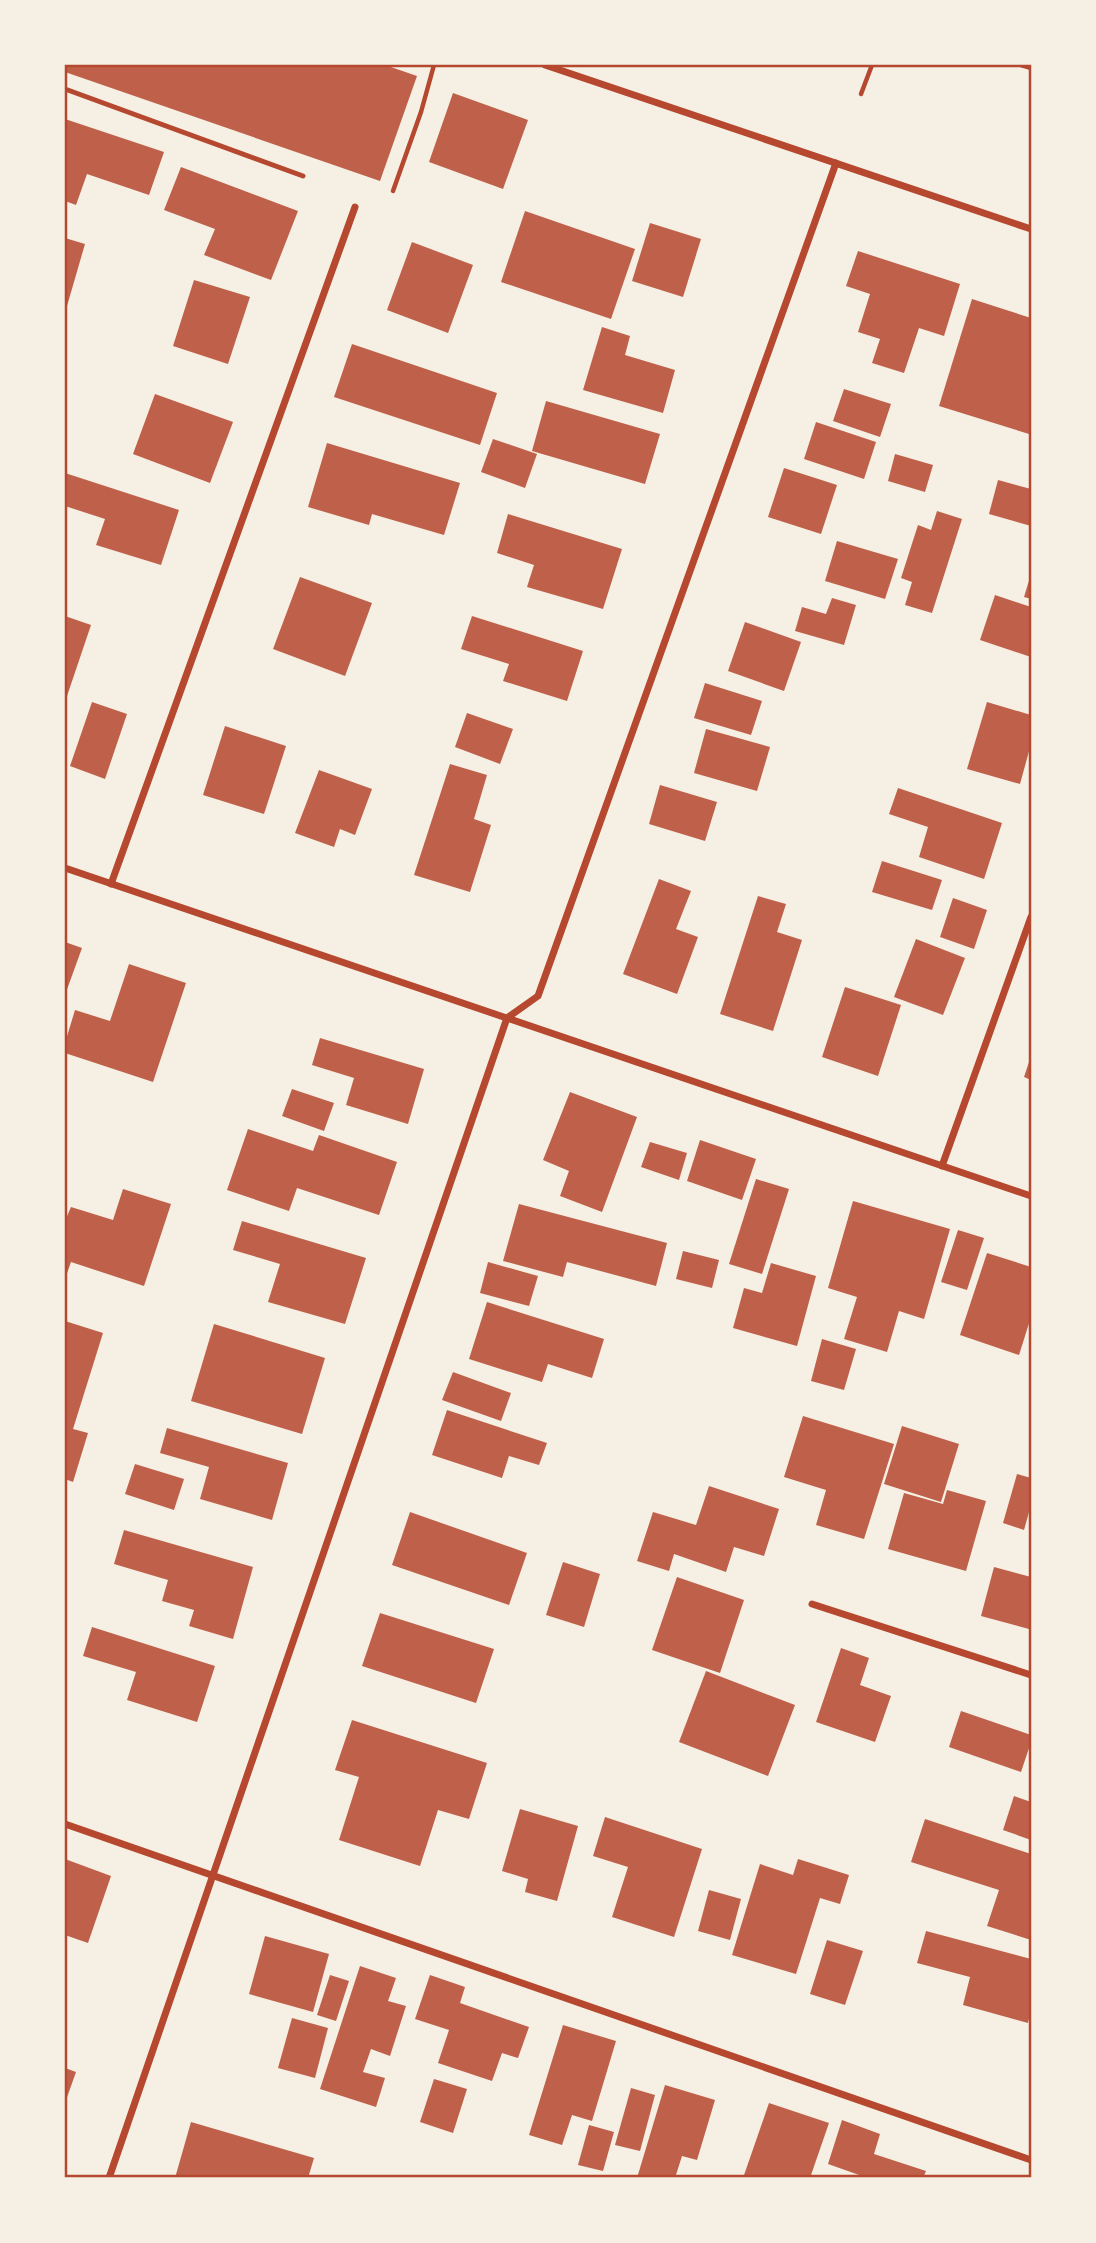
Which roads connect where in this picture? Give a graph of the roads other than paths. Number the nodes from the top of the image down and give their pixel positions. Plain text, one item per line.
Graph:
1 (545, 65) edge
2 (555, 66) edge
3 (65, 89) edge
4 (836, 163) junction
5 (303, 176) dead end
6 (355, 206) dead end
7 (1031, 229) edge
8 (65, 868) edge
9 (111, 884) junction
10 (1031, 917) edge
11 (507, 1018) junction
12 (942, 1166) junction
13 (1031, 1196) edge
14 (812, 1604) dead end
15 (1031, 1675) edge
16 (65, 1824) edge
17 (214, 1875) junction
18 (1031, 2160) edge
19 (109, 2178) edge

1 - 2 street
2 - 4 street
3 - 5 lane
4 - 7 street
4 - 11 street
6 - 9 street
8 - 9 street
9 - 11 street
10 - 12 street
11 - 12 street
11 - 17 street
12 - 13 street
14 - 15 street
16 - 17 street
17 - 18 street
17 - 19 street

